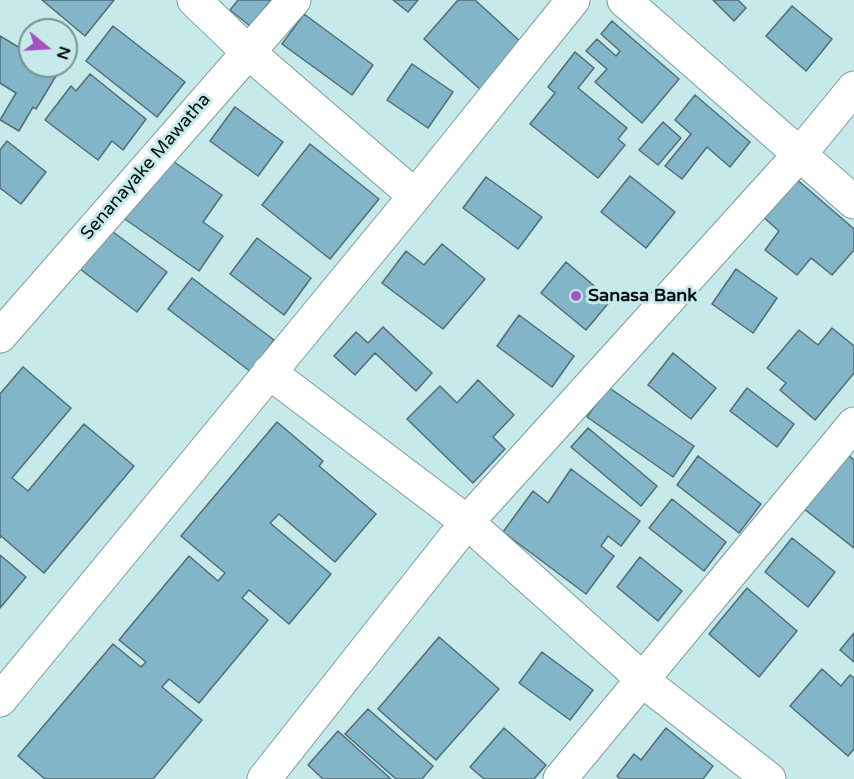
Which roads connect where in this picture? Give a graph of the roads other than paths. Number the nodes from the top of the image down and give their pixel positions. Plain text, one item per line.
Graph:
1 (194, 0) edge
2 (294, 0) edge
3 (573, 0) edge
4 (624, 0) edge
5 (247, 51) junction
6 (854, 88) edge
7 (799, 155) junction
8 (415, 196) junction
9 (854, 202) edge
10 (0, 336) edge
11 (269, 372) junction
12 (854, 424) edge
13 (467, 522) junction
14 (642, 680) junction
15 (0, 700) edge
16 (264, 779) edge
17 (560, 779) edge
18 (769, 779) edge

1 - 5 street
2 - 5 street, Senanayake Mawatha
3 - 8 street
4 - 7 street
5 - 8 street
5 - 10 street, Senanayake Mawatha
6 - 7 street
7 - 9 street
7 - 13 street
8 - 11 street
11 - 13 street
11 - 15 street
12 - 14 street
13 - 14 street
13 - 16 street
14 - 17 street
14 - 18 street

